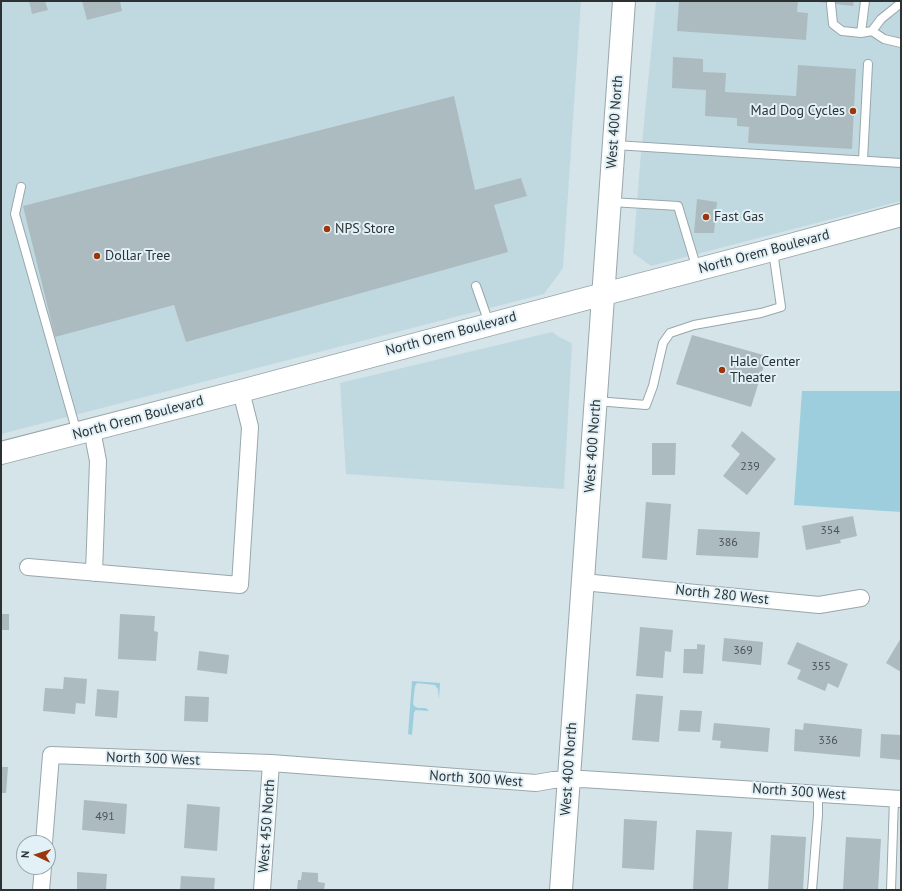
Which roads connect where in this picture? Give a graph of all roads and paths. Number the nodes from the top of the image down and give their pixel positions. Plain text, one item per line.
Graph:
1 (624, 1) edge
2 (865, 1) edge
3 (901, 3) edge
4 (832, 4) dead end
5 (872, 31) junction
6 (861, 33) junction
7 (901, 43) edge
8 (868, 64) dead end
9 (614, 145) junction
10 (862, 160) junction
11 (901, 163) edge
12 (21, 187) dead end
13 (610, 202) junction
14 (901, 215) edge
15 (772, 250) junction
16 (697, 270) junction
17 (476, 286) dead end
18 (604, 294) junction
19 (490, 324) junction
20 (241, 391) junction
21 (596, 401) junction
22 (84, 432) junction
23 (1, 453) edge
24 (28, 567) dead end
25 (94, 573) junction
26 (583, 582) junction
27 (861, 598) dead end
28 (271, 763) junction
29 (568, 779) junction
30 (818, 793) junction
31 (898, 799) edge
32 (45, 835) edge
33 (42, 875) edge
34 (41, 890) edge
35 (262, 890) edge
36 (560, 890) edge
37 (812, 890) edge
38 (891, 890) edge

1 - 9 street, West 400 North
2 - 6 lane
3 - 5 lane
4 - 6 lane
5 - 6 lane
5 - 7 lane
8 - 10 lane
9 - 10 lane
9 - 13 street, West 400 North
10 - 11 lane
12 - 22 lane
13 - 16 lane
13 - 18 street, West 400 North
14 - 15 street, North Orem Boulevard
15 - 16 street, North Orem Boulevard
15 - 21 lane
16 - 18 street, North Orem Boulevard
17 - 19 lane
18 - 19 street, North Orem Boulevard
18 - 21 street, West 400 North
19 - 20 street, North Orem Boulevard
20 - 22 street, North Orem Boulevard
20 - 25 street
21 - 26 street, West 400 North
22 - 23 street, North Orem Boulevard
22 - 25 street
24 - 25 street
26 - 27 street, North 280 West
26 - 29 street, West 400 North
28 - 29 street, North 300 West
28 - 32 street, North 300 West
28 - 35 street, West 450 North
29 - 30 street, North 300 West
29 - 36 street, West 400 North
30 - 31 street, North 300 West
30 - 37 lane
31 - 38 lane
33 - 34 street

